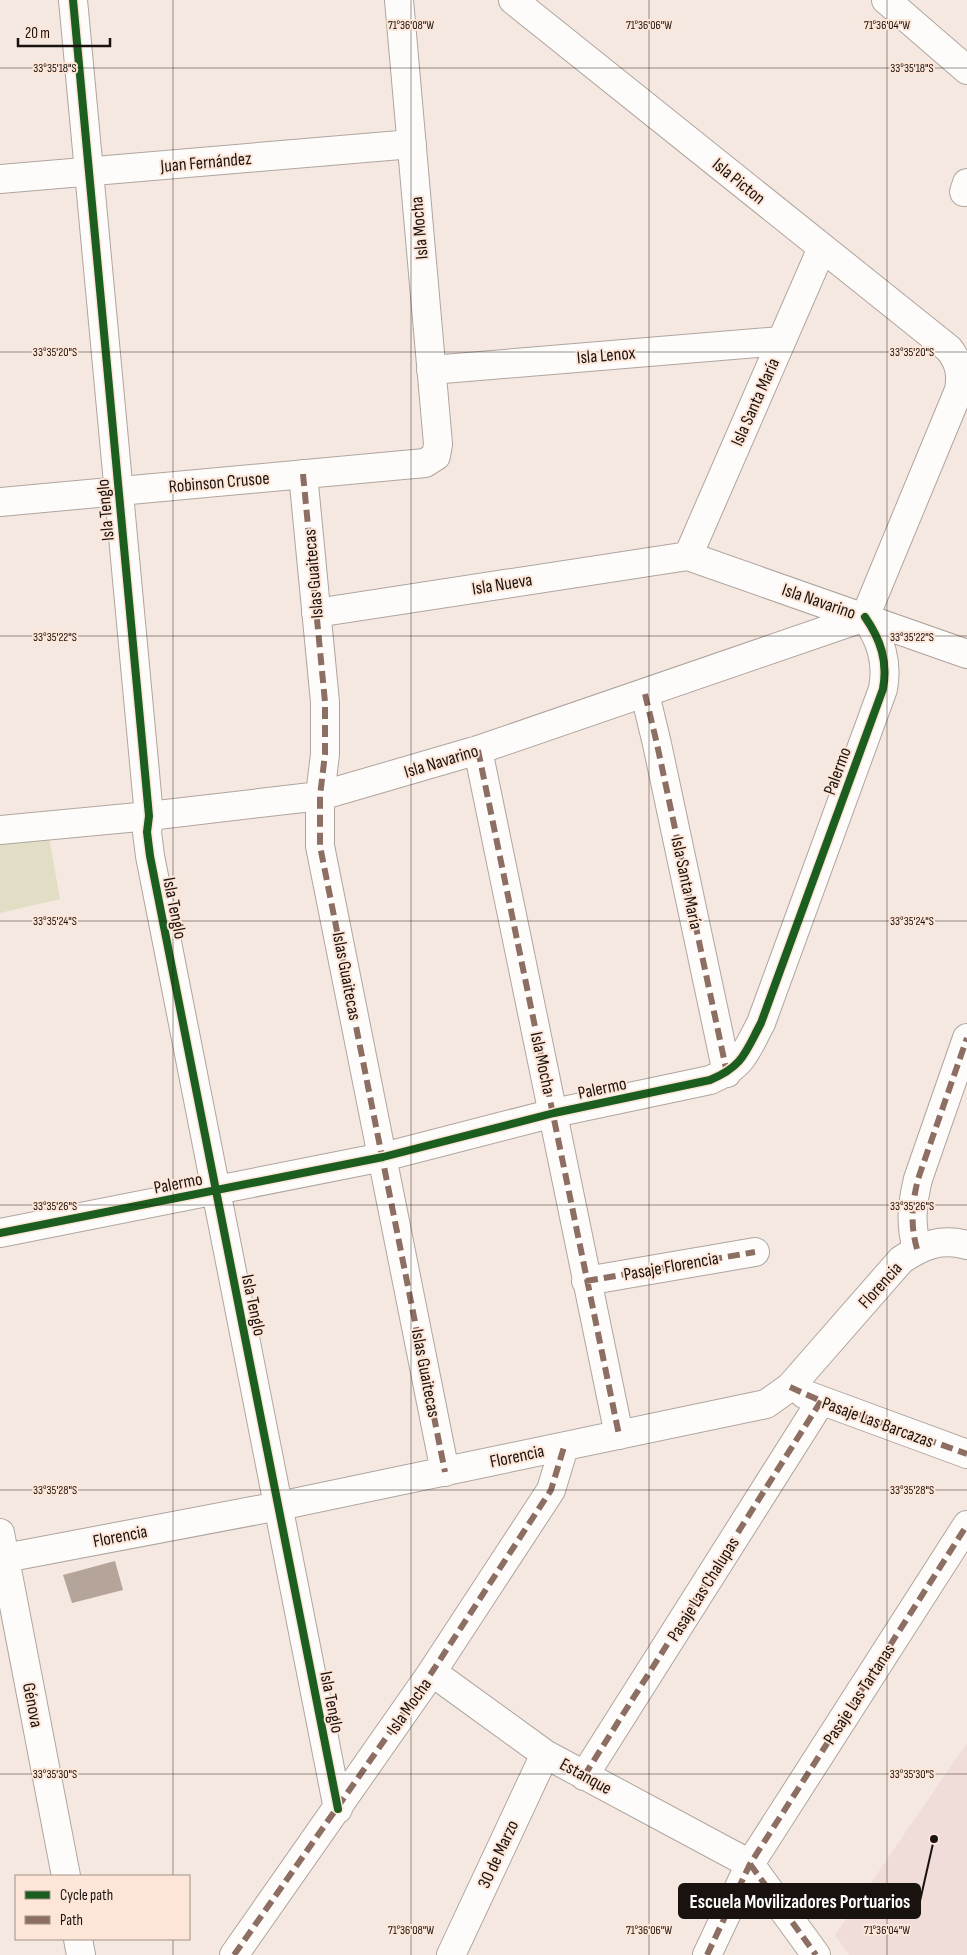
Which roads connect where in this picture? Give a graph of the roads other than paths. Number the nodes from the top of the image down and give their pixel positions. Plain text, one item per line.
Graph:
1 (73, 0) edge
2 (399, 0) edge
3 (513, 0) edge
4 (886, 0) edge
5 (967, 70) edge
6 (412, 144) junction
7 (89, 172) junction
8 (0, 179) edge
9 (822, 248) junction
10 (782, 341) junction
11 (432, 370) junction
12 (436, 456) joint
13 (303, 474) junction
14 (119, 491) junction
15 (0, 502) edge
16 (688, 556) junction
17 (316, 613) junction
18 (864, 617) junction
19 (967, 654) edge
20 (645, 694) junction
21 (478, 750) junction
22 (320, 796) junction
23 (149, 816) junction
24 (0, 830) edge
25 (966, 1042) edge
26 (727, 1073) junction
27 (554, 1113) junction
28 (384, 1157) junction
29 (215, 1191) junction
30 (0, 1233) edge
31 (967, 1246) edge
32 (917, 1249) junction
33 (755, 1252) dead end
34 (586, 1281) junction
35 (790, 1387) junction
36 (821, 1402) junction
37 (619, 1435) junction
38 (564, 1446) junction
39 (967, 1454) edge
40 (445, 1472) junction
41 (279, 1506) junction
42 (967, 1525) edge
43 (2, 1546) edge
44 (432, 1672) junction
45 (545, 1754) junction
46 (584, 1776) junction
47 (338, 1809) junction
48 (750, 1864) junction
49 (66, 1875) edge
50 (78, 1940) edge
51 (81, 1955) edge
52 (234, 1955) edge
53 (451, 1955) edge
54 (707, 1955) edge
55 (816, 1955) edge

1 - 7 street, Isla Tenglo
2 - 6 street, Isla Mocha
3 - 9 street, Isla Picton
4 - 5 street
6 - 7 street, Juan Fernández
6 - 11 street, Isla Mocha
7 - 8 street, Juan Fernández
7 - 14 street, Isla Tenglo
9 - 10 street, Isla Santa María
9 - 18 street, Isla Picton
10 - 11 street, Isla Lenox
10 - 16 street, Isla Santa María
11 - 12 street, Isla Mocha
12 - 13 street, Robinson Crusoe
13 - 14 street, Robinson Crusoe
13 - 17 street, Islas Guaitecas
14 - 15 street, Robinson Crusoe
14 - 23 street, Isla Tenglo
16 - 17 street, Isla Nueva
16 - 18 street, Isla Navarino
17 - 22 street, Islas Guaitecas
18 - 19 street, Isla Navarino
18 - 20 street, Isla Navarino
18 - 26 street, Palermo
20 - 21 street, Isla Navarino
20 - 26 street, Isla Santa María
21 - 22 street, Isla Navarino
21 - 27 street, Isla Mocha
22 - 23 street, Isla Navarino
22 - 28 street, Islas Guaitecas
23 - 24 street, Isla Navarino
23 - 29 street, Isla Tenglo
25 - 32 street
26 - 27 street, Palermo
27 - 28 street, Palermo
27 - 34 street, Isla Mocha
28 - 29 street, Palermo
28 - 40 street, Islas Guaitecas
29 - 30 street, Palermo
29 - 41 street, Isla Tenglo
31 - 32 street, Florencia
32 - 35 street, Florencia
33 - 34 street, Pasaje Florencia
34 - 37 street, Isla Mocha
35 - 36 street, Pasaje Las Barcazas
35 - 37 street, Florencia
36 - 39 street, Pasaje Las Barcazas
36 - 46 street, Pasaje Las Chalupas
37 - 38 street, Florencia
38 - 40 street, Florencia
38 - 44 street, Isla Mocha
40 - 41 street, Florencia
41 - 43 street, Florencia
41 - 47 street, Isla Tenglo
42 - 48 street, Pasaje Las Tartanas
43 - 49 street, Génova
44 - 45 street, Estanque
44 - 47 street, Isla Mocha
45 - 46 street, Estanque
45 - 53 street, 30 de Marzo
46 - 48 street, Estanque
47 - 52 street, Isla Mocha
48 - 54 street, Pasaje Las Tartanas
48 - 55 street
50 - 51 street

